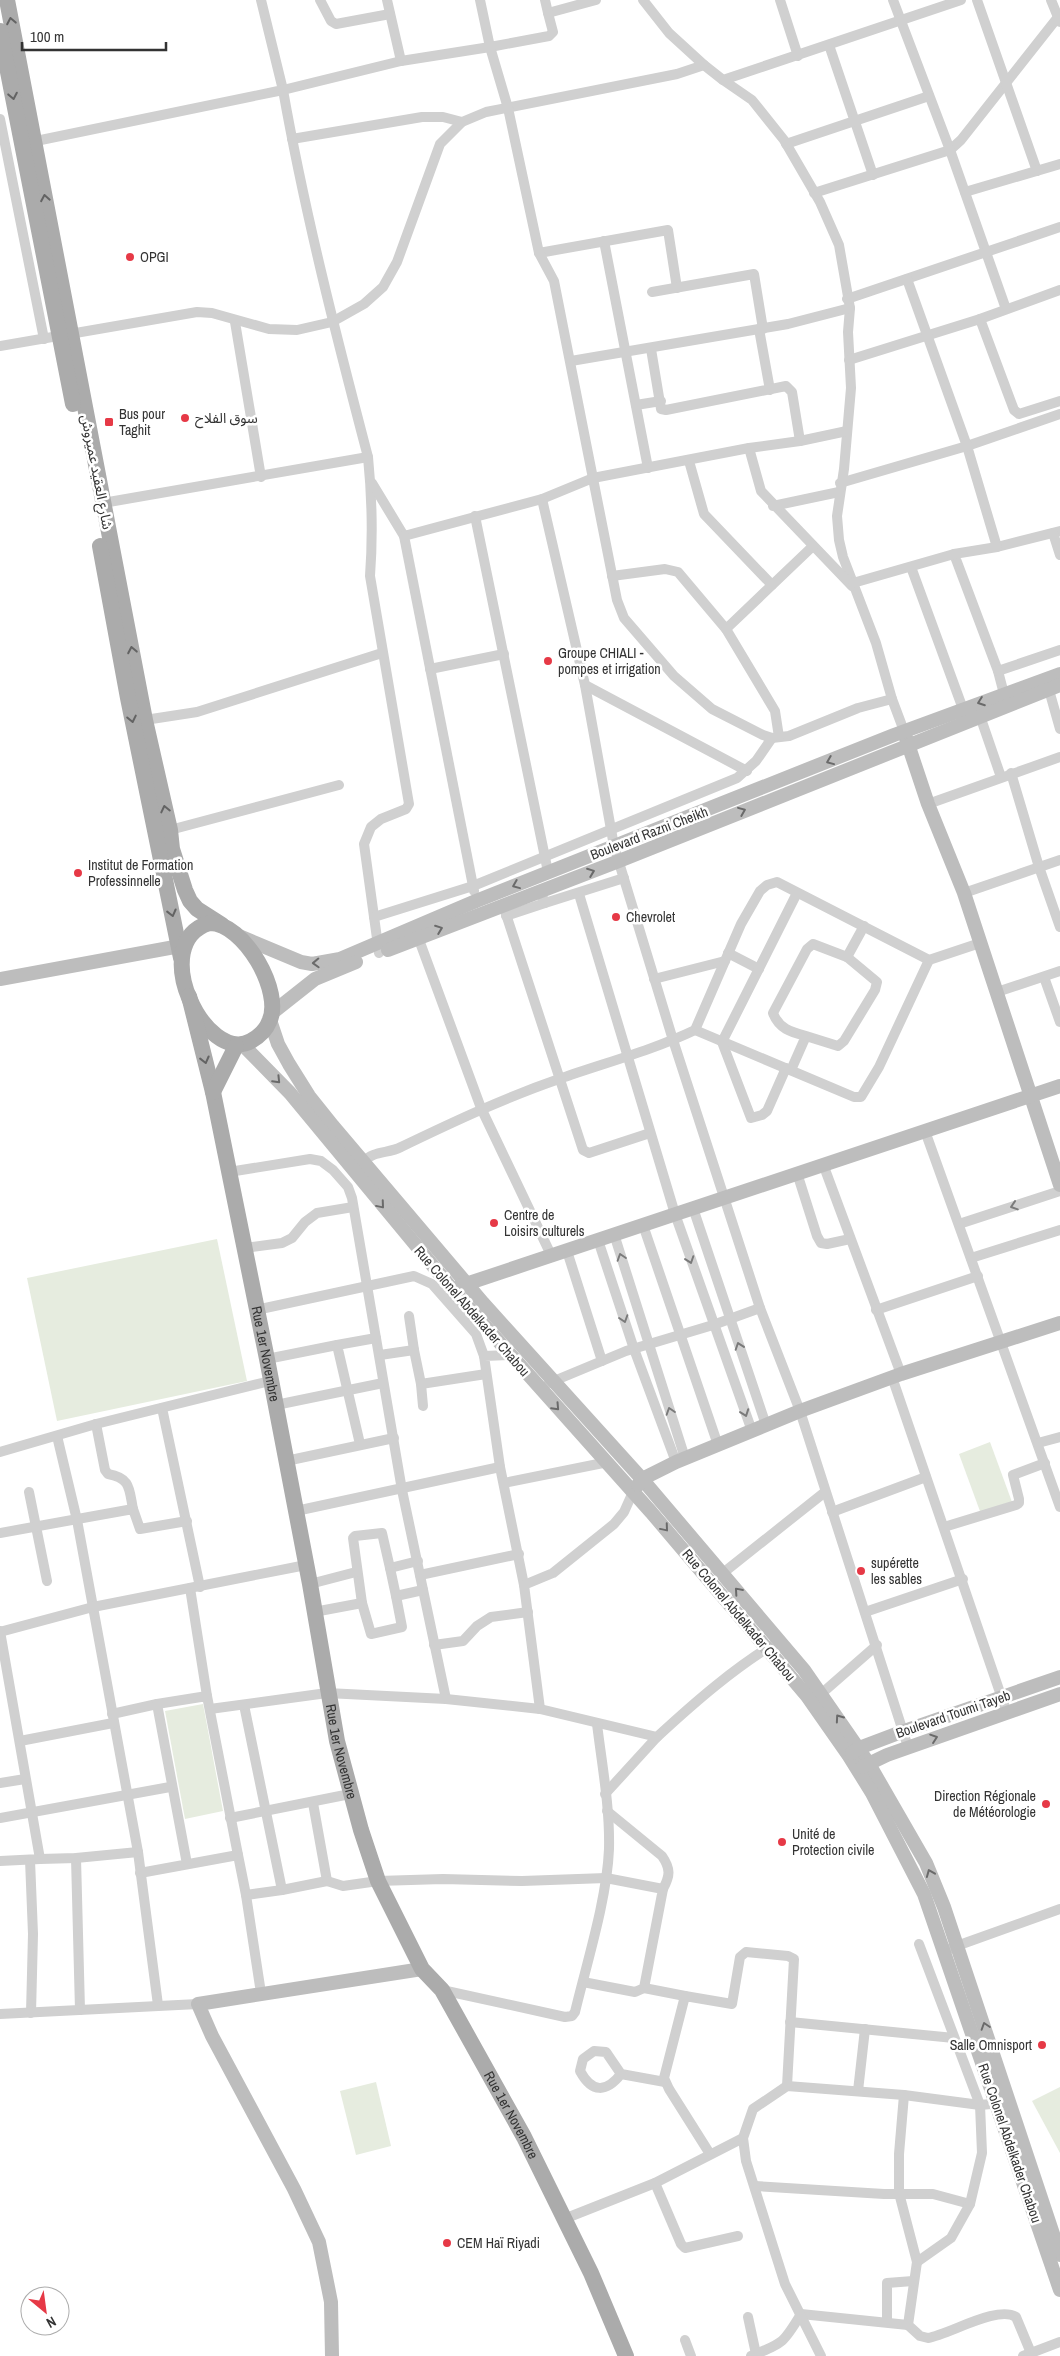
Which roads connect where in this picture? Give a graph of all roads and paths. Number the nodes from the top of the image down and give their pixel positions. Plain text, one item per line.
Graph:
1 (7, 0) edge
2 (261, 0) edge
3 (320, 0) edge
4 (387, 0) edge
5 (480, 0) edge
6 (545, 0) edge
7 (596, 0) edge
8 (643, 0) edge
9 (780, 0) edge
10 (893, 0) edge
11 (961, 0) edge
12 (977, 0) edge
13 (1052, 0) edge
14 (548, 13) junction
15 (390, 14) junction
16 (901, 20) junction
17 (1059, 20) edge
18 (0, 30) edge
19 (829, 45) junction
20 (490, 47) junction
21 (798, 56) junction
22 (401, 61) junction
23 (704, 65) junction
24 (723, 80) junction
25 (1006, 83) junction
26 (283, 90) junction
27 (929, 96) junction
28 (508, 108) junction
29 (0, 119) edge
30 (854, 121) junction
31 (462, 122) junction
32 (292, 139) junction
33 (36, 141) junction
34 (786, 144) junction
35 (950, 150) junction
36 (1060, 164) edge
37 (1038, 171) junction
38 (873, 175) junction
39 (965, 192) junction
40 (814, 193) junction
41 (25, 200) junction
42 (1060, 227) edge
43 (604, 241) junction
44 (986, 252) junction
45 (539, 253) junction
46 (907, 279) junction
47 (677, 288) junction
48 (1060, 290) edge
49 (652, 292) dead end
50 (849, 303) junction
51 (1006, 309) junction
52 (980, 318) junction
53 (235, 322) junction
54 (332, 322) junction
55 (761, 329) junction
56 (928, 334) junction
57 (58, 337) junction
58 (0, 346) edge
59 (652, 349) junction
60 (626, 353) junction
61 (849, 360) junction
62 (570, 361) junction
63 (770, 390) junction
64 (661, 401) junction
65 (1060, 401) edge
66 (636, 406) junction
67 (1060, 414) edge
68 (847, 431) junction
69 (800, 442) junction
70 (967, 446) junction
71 (749, 448) junction
72 (368, 457) junction
73 (690, 461) junction
74 (648, 468) junction
75 (261, 477) junction
76 (593, 478) junction
77 (370, 479) junction
78 (840, 487) junction
79 (542, 499) junction
80 (103, 503) junction
81 (773, 506) junction
82 (475, 516) junction
83 (1057, 532) edge
84 (404, 536) junction
85 (813, 546) junction
86 (997, 547) junction
87 (954, 554) junction
88 (1060, 555) edge
89 (911, 567) junction
90 (612, 576) junction
91 (772, 585) junction
92 (854, 586) junction
93 (726, 629) junction
94 (1060, 650) edge
95 (382, 653) junction
96 (504, 654) junction
97 (430, 669) junction
98 (998, 671) junction
99 (1060, 674) edge
100 (585, 684) junction
101 (1054, 687) edge
102 (1004, 694) junction
103 (892, 699) junction
104 (963, 709) junction
105 (980, 716) junction
106 (145, 720) junction
107 (1060, 729) edge
108 (776, 738) junction
109 (906, 738) junction
110 (1060, 757) edge
111 (747, 771) junction
112 (1012, 773) junction
113 (1001, 777) junction
114 (339, 785) dead end
115 (928, 804) junction
116 (612, 828) junction
117 (170, 830) junction
118 (614, 846) junction
119 (545, 856) junction
120 (1060, 860) edge
121 (619, 861) junction
122 (1039, 867) junction
123 (548, 872) junction
124 (624, 878) junction
125 (473, 886) junction
126 (797, 893) junction
127 (964, 893) junction
128 (579, 894) junction
129 (543, 897) junction
130 (476, 901) junction
131 (504, 910) junction
132 (374, 916) junction
133 (222, 925) junction
134 (864, 926) junction
135 (1060, 928) edge
136 (240, 936) junction
137 (418, 938) junction
138 (980, 943) junction
139 (183, 947) junction
140 (378, 949) junction
141 (727, 957) junction
142 (847, 957) junction
143 (929, 960) junction
144 (759, 969) junction
145 (1060, 972) edge
146 (1044, 977) junction
147 (0, 979) edge
148 (654, 979) junction
149 (997, 992) junction
150 (189, 996) junction
151 (271, 1017) junction
152 (1060, 1022) edge
153 (695, 1030) junction
154 (806, 1036) junction
155 (673, 1040) junction
156 (722, 1042) junction
157 (240, 1046) junction
158 (628, 1057) junction
159 (789, 1069) junction
160 (559, 1079) junction
161 (1060, 1086) edge
162 (213, 1092) junction
163 (1032, 1095) junction
164 (481, 1108) junction
165 (925, 1131) junction
166 (650, 1133) junction
167 (364, 1162) junction
168 (823, 1164) junction
169 (229, 1172) junction
170 (797, 1173) junction
171 (1060, 1185) edge
172 (1060, 1192) edge
173 (724, 1198) junction
174 (353, 1207) junction
175 (693, 1208) junction
176 (674, 1214) junction
177 (959, 1224) junction
178 (643, 1225) junction
179 (1060, 1230) edge
180 (614, 1234) junction
181 (850, 1239) junction
182 (598, 1240) junction
183 (244, 1248) junction
184 (567, 1251) junction
185 (552, 1257) junction
186 (971, 1258) junction
187 (978, 1276) junction
188 (465, 1282) junction
189 (368, 1286) junction
190 (453, 1290) junction
191 (760, 1308) junction
192 (256, 1310) junction
193 (876, 1310) junction
194 (409, 1316) dead end
195 (730, 1319) junction
196 (1060, 1324) edge
197 (713, 1325) junction
198 (679, 1334) junction
199 (376, 1338) junction
200 (1002, 1343) junction
201 (337, 1345) junction
202 (649, 1345) junction
203 (634, 1349) junction
204 (414, 1350) junction
205 (380, 1355) junction
206 (510, 1355) junction
207 (484, 1356) junction
208 (267, 1359) junction
209 (602, 1361) junction
210 (486, 1374) junction
211 (896, 1375) junction
212 (554, 1380) junction
213 (270, 1381) junction
214 (383, 1383) junction
215 (420, 1384) junction
216 (539, 1389) junction
217 (348, 1392) junction
218 (276, 1405) junction
219 (423, 1406) dead end
220 (162, 1408) junction
221 (800, 1411) junction
222 (96, 1424) junction
223 (766, 1425) junction
224 (752, 1431) junction
225 (56, 1436) junction
226 (1060, 1437) edge
227 (394, 1438) junction
228 (1038, 1443) junction
229 (360, 1444) junction
230 (718, 1445) junction
231 (0, 1452) edge
232 (681, 1460) junction
233 (286, 1461) junction
234 (608, 1462) junction
235 (1045, 1463) junction
236 (500, 1466) junction
237 (926, 1477) junction
238 (642, 1479) junction
239 (504, 1483) junction
240 (402, 1490) junction
241 (30, 1492) dead end
242 (633, 1492) junction
243 (825, 1492) junction
244 (1060, 1507) edge
245 (133, 1509) junction
246 (296, 1511) junction
247 (832, 1512) junction
248 (76, 1520) junction
249 (187, 1521) junction
250 (36, 1527) junction
251 (944, 1527) junction
252 (0, 1533) edge
253 (519, 1554) junction
254 (418, 1561) junction
255 (306, 1565) junction
256 (390, 1568) junction
257 (356, 1572) junction
258 (723, 1573) junction
259 (420, 1575) junction
260 (963, 1579) junction
261 (47, 1581) dead end
262 (310, 1584) junction
263 (524, 1585) junction
264 (195, 1588) junction
265 (423, 1590) junction
266 (396, 1596) junction
267 (362, 1603) junction
268 (93, 1607) junction
269 (314, 1612) junction
270 (528, 1612) junction
271 (865, 1612) junction
272 (0, 1632) edge
273 (780, 1641) junction
274 (876, 1644) junction
275 (434, 1645) junction
276 (766, 1649) junction
277 (3, 1665) edge
278 (1060, 1677) edge
279 (327, 1693) junction
280 (821, 1694) junction
281 (1060, 1694) edge
282 (207, 1696) junction
283 (1002, 1697) junction
284 (446, 1699) junction
285 (156, 1704) junction
286 (244, 1705) junction
287 (210, 1708) junction
288 (540, 1709) junction
289 (1007, 1713) junction
290 (113, 1718) junction
291 (597, 1724) junction
292 (904, 1731) junction
293 (657, 1737) junction
294 (20, 1741) junction
295 (908, 1747) junction
296 (854, 1752) junction
297 (863, 1767) junction
298 (25, 1779) junction
299 (0, 1783) edge
300 (170, 1787) junction
301 (350, 1794) junction
302 (605, 1794) junction
303 (128, 1795) junction
304 (313, 1803) junction
305 (607, 1811) junction
306 (30, 1812) junction
307 (265, 1813) junction
308 (0, 1818) edge
309 (230, 1818) junction
310 (138, 1852) junction
311 (238, 1855) junction
312 (76, 1858) junction
313 (35, 1859) junction
314 (0, 1862) edge
315 (187, 1864) junction
316 (140, 1873) junction
317 (606, 1878) junction
318 (378, 1880) junction
319 (327, 1881) junction
320 (282, 1890) junction
321 (663, 1890) junction
322 (246, 1895) junction
323 (1060, 1909) edge
324 (919, 1944) dead end
325 (952, 1948) junction
326 (422, 1969) junction
327 (583, 1982) junction
328 (644, 1988) junction
329 (442, 1990) junction
330 (260, 1994) junction
331 (685, 1996) junction
332 (198, 2004) junction
333 (158, 2005) junction
334 (80, 2010) junction
335 (31, 2013) junction
336 (0, 2014) edge
337 (790, 2022) junction
338 (865, 2029) junction
339 (954, 2038) junction
340 (621, 2074) dead end
341 (665, 2082) junction
342 (786, 2086) junction
343 (858, 2091) junction
344 (904, 2095) junction
345 (1004, 2103) junction
346 (980, 2105) junction
347 (743, 2138) junction
348 (710, 2154) junction
349 (655, 2183) junction
350 (755, 2186) junction
351 (899, 2193) junction
352 (970, 2204) junction
353 (564, 2219) junction
354 (738, 2236) dead end
355 (1060, 2255) edge
356 (917, 2262) junction
357 (913, 2281) junction
358 (1060, 2290) edge
359 (801, 2314) junction
360 (748, 2317) dead end
361 (887, 2322) junction
362 (908, 2324) junction
363 (685, 2340) dead end
364 (1060, 2342) edge
365 (1027, 2354) edge
366 (754, 2355) edge
367 (332, 2356) edge
368 (626, 2356) edge
369 (690, 2356) edge
370 (821, 2356) edge

33 -> 1 main road, شارع العقيد عميروش
2 - 26 street
3 - 15 street
4 - 15 street
5 - 20 street
6 - 14 street
7 - 14 street
8 - 23 street
9 - 21 street
10 - 16 street
11 - 16 street
12 - 25 street
13 - 17 street
14 - 20 street
15 - 22 street
16 - 19 street
16 - 27 street
17 - 25 street
18 -> 41 main road, شارع العقيد عميروش
19 - 21 street
19 - 30 street
20 - 22 street
20 - 28 street
21 - 24 street
22 - 26 street
23 - 24 street
23 - 28 street
24 - 34 street
25 - 35 street
25 - 37 street
26 - 32 street
26 - 33 street
27 - 30 street
27 - 35 street
28 - 31 street
28 - 45 street
29 - 41 street
30 - 34 street
30 - 38 street
31 - 32 street
31 - 54 street
32 - 54 street
57 -> 33 main road, شارع العقيد عميروش
34 - 40 street
35 - 38 street
35 - 39 street
36 - 37 street
37 - 39 street
38 - 40 street
39 - 44 street
40 - 50 street
41 - 57 main road, شارع العقيد عميروش
42 - 44 street
43 - 45 street
43 - 47 street
43 - 60 street
44 - 46 street
44 - 51 street
45 - 62 street
46 - 50 street
46 - 56 street
47 - 49 street
47 - 55 street
48 - 51 street
50 - 55 street
50 - 61 street
51 - 52 street
52 - 56 street
52 - 65 street
53 - 54 street
53 - 57 street
53 - 75 street
54 - 72 street
55 - 59 street
55 - 63 street
56 - 61 street
56 - 70 street
57 - 58 street
57 - 80 main road, شارع العقيد عميروش
57 -> 139 main road, شارع العقيد عميروش
59 - 60 street
59 - 64 street
60 - 62 street
60 - 66 street
61 - 68 street
62 - 76 street
63 - 64 street
63 - 69 street
64 - 66 street
66 - 74 street
67 - 70 street
68 - 69 street
68 - 78 street
69 - 71 street
70 - 78 street
70 - 86 street
71 - 73 street
71 - 81 street
72 - 75 street
72 - 77 street
73 - 74 street
73 - 91 street
74 - 76 street
75 - 80 street
76 - 79 street
76 - 90 street
77 - 84 street
77 - 95 street
78 - 81 street
78 - 92 street
79 - 82 street
79 - 100 street
106 -> 80 main road, شارع العقيد عميروش
81 - 85 street
82 - 84 street
82 - 96 street
83 - 86 street
83 - 88 street
84 - 97 street
85 - 91 street
85 - 92 street
86 - 87 street
87 - 89 street
87 - 98 street
89 - 92 street
89 - 104 street
90 - 93 street
90 - 108 street
91 - 93 street
92 - 103 street
93 - 108 street
94 - 98 street
95 - 106 street
95 - 132 street
96 - 97 street
96 - 119 street
97 - 125 street
98 - 102 street
99 - 102 main road, Boulevard Razni Cheikh
100 - 111 street
100 - 116 street
101 - 105 main road, Boulevard Razni Cheikh
101 - 107 street
102 -> 104 main road, Boulevard Razni Cheikh
103 - 108 street
103 - 109 street
104 - 109 main road, Boulevard Razni Cheikh
105 - 109 main road, Boulevard Razni Cheikh
105 - 113 street
117 -> 106 main road, شارع العقيد عميروش
108 - 111 street
109 - 115 main road
109 -> 118 main road, Boulevard Razni Cheikh
121 -> 109 main road, Boulevard Razni Cheikh
110 - 112 street
111 - 116 street
112 - 113 street
112 - 122 street
113 - 115 street
114 - 117 street
115 - 127 main road
116 - 118 street
116 - 119 street
117 - 133 main road, شارع العقيد عميروش
118 - 121 street
118 - 123 main road, Boulevard Razni Cheikh
119 - 123 street
119 - 125 street
120 - 122 street
121 - 124 street
129 -> 121 main road, Boulevard Razni Cheikh
122 - 127 street
122 - 135 street
123 -> 130 main road, Boulevard Razni Cheikh
124 - 128 street
124 - 148 street
125 - 130 street
125 - 132 street
126 - 134 street
126 - 141 street
126 - 144 street
127 - 138 main road
128 - 129 street
128 - 158 street
129 - 131 main road, Boulevard Razni Cheikh
130 - 140 main road, Boulevard Razni Cheikh
137 -> 131 main road, Boulevard Razni Cheikh
131 - 160 street
132 - 140 street
133 - 136 main road
133 - 139 main road
134 - 142 street
134 - 143 street
140 -> 136 main road, Boulevard Razni Cheikh
136 - 151 main road
137 - 140 main road, Boulevard Razni Cheikh
137 - 164 street
138 - 143 street
138 - 149 main road
139 - 147 main road
139 - 150 main road
140 - 151 main road, Boulevard Razni Cheikh
141 - 144 street
141 - 148 street
141 - 153 street
142 - 154 street
142 - 154 street
143 - 159 street
144 - 156 street
145 - 146 street
146 - 149 street
146 - 152 street
148 - 155 street
149 - 163 main road
150 - 157 main road
150 -> 162 main road, Rue 1er Novembre
151 - 157 main road
151 - 167 main road, Rue Colonel Abdelkader Chabou
153 - 155 street
153 - 156 street
154 - 159 street
155 - 158 street
155 - 173 street
156 - 159 street
156 - 159 street
157 - 162 main road
157 -> 190 main road, Rue Colonel Abdelkader Chabou
158 - 160 street
158 - 166 street
160 - 164 street
160 - 166 street
161 - 163 main road
162 - 169 main road, Rue 1er Novembre
163 - 165 main road
163 - 171 main road
164 - 167 street
164 - 185 street
165 - 168 main road
165 - 177 street
166 - 176 street
167 - 188 main road, Rue Colonel Abdelkader Chabou
168 - 170 main road
168 - 181 street
169 - 174 street
169 - 183 main road, Rue 1er Novembre
170 - 173 main road
170 - 181 street
172 -> 177 street
173 - 175 main road
173 - 191 street
174 - 183 street
174 - 189 street
175 - 176 main road
175 - 195 street
176 - 178 main road
176 -> 197 street
177 - 186 street
178 - 180 main road
178 - 198 street
179 - 186 street
180 - 182 main road
202 -> 180 street
181 - 193 street
182 - 184 main road
182 -> 203 street
183 - 192 main road, Rue 1er Novembre
184 - 185 main road
184 - 209 street
185 - 188 main road
186 - 187 street
187 - 193 street
187 - 200 street
188 - 190 main road
188 - 212 main road, Rue Colonel Abdelkader Chabou
189 - 192 street
189 - 199 street
189 - 207 street
190 - 206 main road, Rue Colonel Abdelkader Chabou
191 - 195 street
191 - 221 street
192 - 208 main road, Rue 1er Novembre
193 - 211 street
194 - 204 street
195 - 197 street
223 -> 195 street
196 - 200 main road
197 - 198 street
197 -> 224 street
198 - 202 street
198 - 230 street
199 - 201 street
199 - 205 street
200 - 211 main road
200 - 228 street
201 - 208 street
201 - 217 street
202 - 203 street
232 -> 202 street
203 - 209 street
203 - 232 street
204 - 205 street
204 - 215 street
205 - 214 street
206 - 207 street
206 - 216 main road, Rue Colonel Abdelkader Chabou
207 - 210 street
208 - 213 main road, Rue 1er Novembre
209 - 212 street
210 - 215 street
210 - 236 street
211 - 221 main road
211 - 237 street
212 - 216 street
212 - 238 main road, Rue Colonel Abdelkader Chabou
213 - 218 main road, Rue 1er Novembre
213 - 220 street
214 - 217 street
214 - 227 street
215 - 219 street
216 -> 234 main road, Rue Colonel Abdelkader Chabou
217 - 218 street
217 - 229 street
218 - 233 main road, Rue 1er Novembre
220 - 222 street
220 - 249 street
221 - 223 main road
221 - 243 street
222 - 225 street
222 - 245 street
223 - 224 main road
224 - 230 main road
225 - 231 street
225 - 248 street
226 - 228 street
227 - 229 street
227 - 240 street
228 - 235 street
229 - 233 street
230 - 232 main road
232 - 238 main road
233 - 246 main road, Rue 1er Novembre
234 - 239 street
234 - 242 main road, Rue Colonel Abdelkader Chabou
235 - 244 street
235 - 251 street
236 - 239 street
236 - 240 street
237 - 247 street
237 - 251 street
238 - 242 main road
238 - 258 main road, Rue Colonel Abdelkader Chabou
239 - 253 street
240 - 246 street
240 - 254 street
241 - 250 street
242 - 263 street
242 -> 276 main road, Rue Colonel Abdelkader Chabou
243 - 247 street
243 - 258 street
245 - 248 street
245 - 249 street
246 - 255 main road, Rue 1er Novembre
247 - 271 street
248 - 250 street
248 - 268 street
249 - 264 street
250 - 252 street
250 - 261 street
251 - 260 street
253 - 259 street
253 - 263 street
254 - 256 street
254 - 259 street
255 - 262 main road, Rue 1er Novembre
255 - 264 street
256 - 257 street
256 - 266 street
257 - 262 street
257 - 267 street
273 -> 258 main road, Rue Colonel Abdelkader Chabou
259 - 265 street
260 - 271 street
260 - 283 street
262 - 269 main road, Rue 1er Novembre
263 - 270 street
264 - 268 street
264 - 282 street
265 - 266 street
265 - 275 street
266 - 267 street
267 - 269 street
268 - 272 street
268 - 290 street
269 - 279 main road, Rue 1er Novembre
270 - 275 street
270 - 288 street
271 - 274 street
272 - 277 street
273 - 276 street
273 - 280 main road, Rue Colonel Abdelkader Chabou
274 - 280 street
274 - 292 street
275 - 284 street
276 - 293 street
276 - 296 main road, Rue Colonel Abdelkader Chabou
277 - 294 street
278 - 283 main road, Boulevard Toumi Tayeb
279 - 284 street
279 - 286 street
279 - 301 main road, Rue 1er Novembre
296 -> 280 main road, Rue Colonel Abdelkader Chabou
281 - 289 main road, Boulevard Toumi Tayeb
282 - 285 street
282 - 287 street
283 - 289 street
283 - 292 main road, Boulevard Toumi Tayeb
284 - 288 street
285 - 290 street
285 - 300 street
286 - 287 street
286 - 307 street
287 - 309 street
288 - 291 street
295 -> 289 main road, Boulevard Toumi Tayeb
290 - 294 street
290 - 303 street
291 - 293 street
291 - 302 street
292 - 295 street
292 - 296 main road, Boulevard Toumi Tayeb
293 - 302 street
294 - 298 street
295 - 297 main road, Boulevard Toumi Tayeb
296 - 297 main road, Rue Colonel Abdelkader Chabou
297 - 325 main road, Rue Colonel Abdelkader Chabou
298 - 299 street
298 - 306 street
300 - 303 street
300 - 315 street
301 - 304 street
301 - 318 main road, Rue 1er Novembre
302 - 305 street
303 - 306 street
303 - 310 street
304 - 307 street
304 - 319 street
305 - 317 street
305 - 321 street
306 - 308 street
306 - 313 street
307 - 309 street
307 - 320 street
309 - 311 street
310 - 312 street
310 - 316 street
311 - 315 street
311 - 322 street
312 - 313 street
312 - 334 street
313 - 314 street
313 - 335 street
315 - 316 street
316 - 333 street
317 - 318 street
317 - 321 street
317 - 327 street
318 - 319 street
318 - 326 main road, Rue 1er Novembre
319 - 320 street
320 - 322 street
321 - 328 street
322 - 330 street
323 - 325 street
324 - 339 street
325 - 345 main road, Rue Colonel Abdelkader Chabou
326 - 329 main road, Rue 1er Novembre
326 - 330 main road
327 - 328 street
327 - 329 street
328 - 331 street
329 - 353 main road, Rue 1er Novembre
330 - 332 main road
331 - 337 street
331 - 341 street
332 - 333 street
332 - 367 main road
333 - 334 street
334 - 335 street
335 - 336 street
337 - 338 street
337 - 342 street
338 - 339 street
338 - 343 street
339 - 346 street
340 - 341 street
341 - 348 street
342 - 343 street
342 - 347 street
343 - 344 street
344 - 346 street
344 - 351 street
345 - 346 street
345 - 355 main road, Rue Colonel Abdelkader Chabou
345 - 358 main road, Rue Colonel Abdelkader Chabou
346 - 352 street
347 - 348 street
347 - 350 street
348 - 349 street
349 - 353 street
349 - 354 street
350 - 351 street
350 - 359 street
351 - 352 street
351 - 356 street
352 - 356 street
353 - 368 main road, Rue 1er Novembre
356 - 357 street
357 - 361 street
357 - 362 street
359 - 361 street
359 - 366 street
359 - 370 street
360 - 366 street
361 - 362 street
362 - 365 street
363 - 369 street
364 - 365 street

